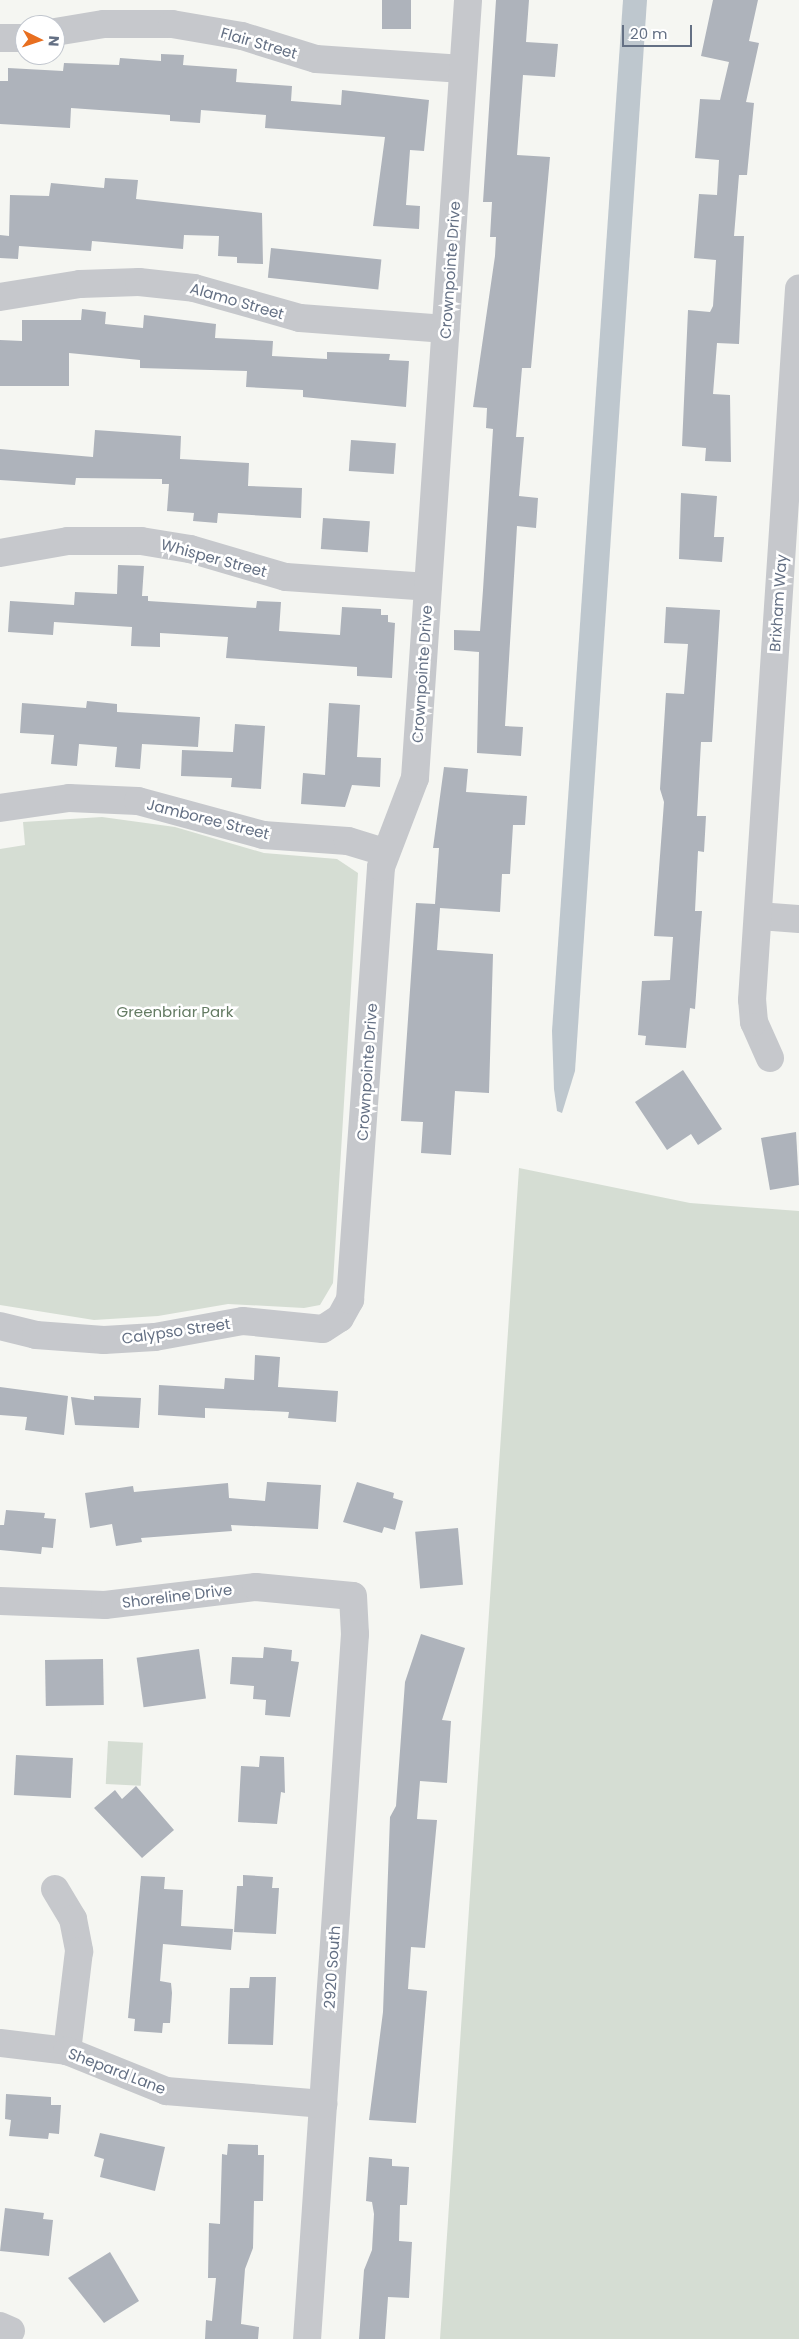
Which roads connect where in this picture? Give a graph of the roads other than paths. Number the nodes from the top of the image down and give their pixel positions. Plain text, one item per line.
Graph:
1 (468, 0) edge
2 (65, 30) edge
3 (0, 38) edge
4 (15, 38) edge
5 (463, 69) junction
6 (799, 289) edge
7 (0, 297) edge
8 (798, 317) edge
9 (446, 329) junction
10 (0, 553) edge
11 (428, 587) junction
12 (788, 620) edge
13 (0, 808) edge
14 (384, 852) junction
15 (758, 916) junction
16 (799, 919) edge
17 (770, 1058) dead end
18 (0, 1326) edge
19 (323, 1329) joint
20 (353, 1596) joint
21 (0, 1601) edge
22 (55, 1889) dead end
23 (0, 2043) edge
24 (67, 2051) junction
25 (323, 2104) junction
26 (307, 2339) edge

1 - 5 street, Crownpointe Drive
2 - 5 street, Flair Street
3 - 4 street
5 - 9 street, Crownpointe Drive
6 - 8 street, Brixham Way
7 - 9 street, Alamo Street
8 - 12 street, Brixham Way
9 - 11 street, Crownpointe Drive
10 - 11 street, Whisper Street
11 - 14 street, Crownpointe Drive
12 - 15 street, Brixham Way
13 - 14 street, Jamboree Street
14 - 19 street, Crownpointe Drive
15 - 16 street
15 - 17 street, Brixham Way
18 - 19 street, Calypso Street
20 - 21 street, Shoreline Drive
20 - 25 street, 2920 South
22 - 24 street
23 - 24 street, Shepard Lane
24 - 25 street, Shepard Lane
25 - 26 street, 2920 South

